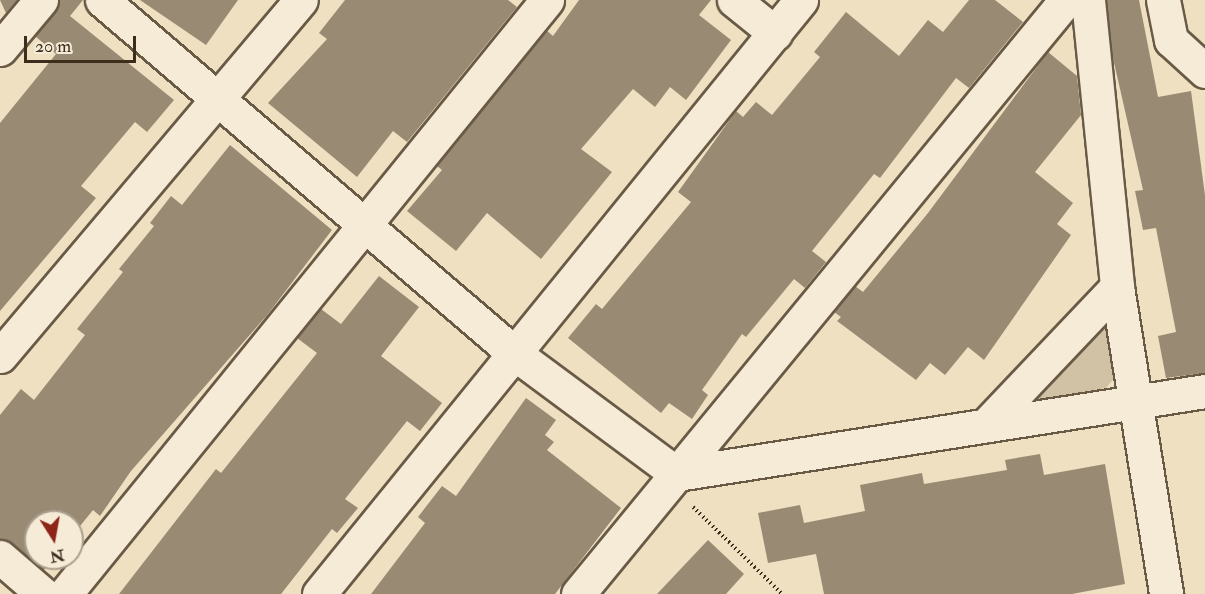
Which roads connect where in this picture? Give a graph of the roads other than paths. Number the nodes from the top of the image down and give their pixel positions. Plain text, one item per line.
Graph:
1 (41, 0) edge
2 (102, 0) edge
3 (301, 0) edge
4 (547, 0) edge
5 (734, 0) edge
6 (801, 0) edge
7 (1066, 0) edge
8 (1088, 0) edge
9 (1163, 0) edge
10 (775, 33) junction
11 (0, 50) edge
12 (1205, 71) edge
13 (218, 100) junction
14 (360, 224) junction
15 (1117, 287) junction
16 (514, 353) junction
17 (0, 356) edge
18 (1205, 391) edge
19 (1135, 401) junction
20 (986, 425) junction
21 (677, 474) junction
22 (0, 557) edge
23 (43, 594) edge
24 (65, 594) edge
25 (319, 594) edge
26 (578, 594) edge
27 (1166, 594) edge

1 - 11 street
2 - 13 street
3 - 13 street
4 - 14 street
5 - 10 street
6 - 10 street
7 - 21 street
8 - 15 street
9 - 12 street
10 - 16 street
13 - 14 street
13 - 17 street
14 - 16 street
14 - 24 street
15 - 19 street
15 - 20 street
16 - 21 street
16 - 25 street
18 - 19 street
19 - 20 street
19 - 27 street
20 - 21 street
21 - 26 street
22 - 23 street

